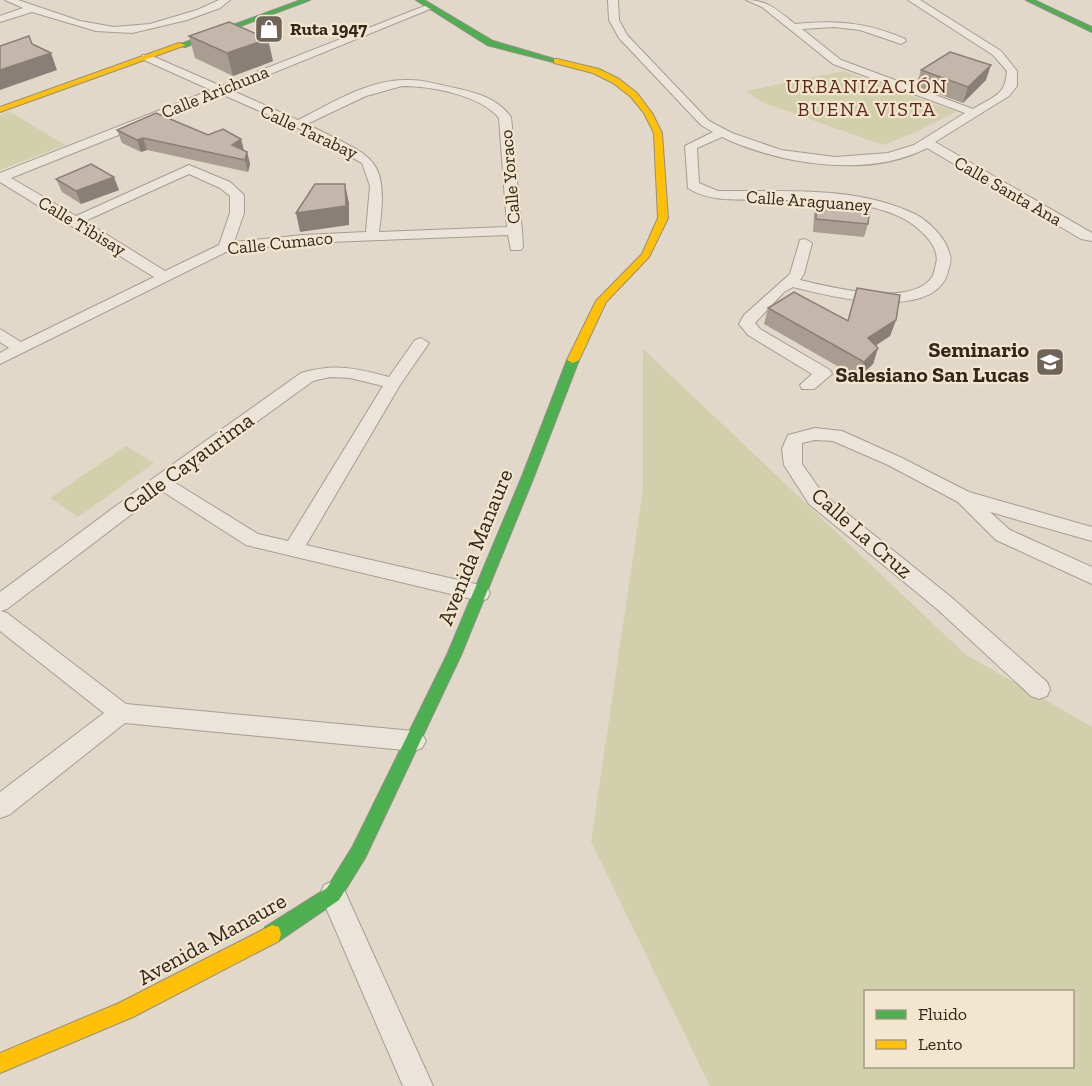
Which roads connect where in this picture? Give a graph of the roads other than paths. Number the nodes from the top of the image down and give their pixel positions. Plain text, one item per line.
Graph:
1 (10, 0) edge
2 (225, 0) edge
3 (290, 0) edge
4 (307, 0) edge
5 (613, 0) edge
6 (751, 0) edge
7 (914, 0) edge
8 (1029, 0) edge
9 (1053, 0) edge
10 (425, 4) edge
11 (31, 9) junction
12 (1092, 18) edge
13 (0, 19) edge
14 (791, 27) junction
15 (1092, 30) edge
16 (901, 41) dead end
17 (147, 57) junction
18 (218, 90) junction
19 (0, 104) edge
20 (0, 110) edge
21 (974, 113) junction
22 (298, 124) junction
23 (721, 133) junction
24 (926, 142) junction
25 (0, 178) edge
26 (75, 221) junction
27 (514, 231) junction
28 (372, 236) junction
29 (1090, 238) edge
30 (805, 243) dead end
31 (225, 247) junction
32 (516, 247) dead end
33 (163, 276) junction
34 (791, 282) junction
35 (0, 334) edge
36 (421, 343) dead end
37 (20, 349) junction
38 (0, 359) edge
39 (393, 383) junction
40 (808, 385) dead end
41 (161, 482) junction
42 (963, 497) junction
43 (1092, 534) edge
44 (294, 548) junction
45 (1092, 576) edge
46 (480, 593) junction
47 (0, 603) edge
48 (0, 619) edge
49 (1039, 689) dead end
50 (121, 713) junction
51 (414, 741) junction
52 (0, 807) edge
53 (333, 894) junction
54 (0, 1063) edge
55 (418, 1086) edge

1 - 11 street
2 - 11 street
3 - 19 street
4 - 17 street
5 - 23 street
6 - 14 street
7 - 21 street
8 - 15 street
9 - 12 street
10 - 18 street, Calle Arichuna
10 - 46 street, Avenida Manaure
11 - 13 street
14 - 16 street
14 - 21 street
17 - 18 street, Calle Tarabay
17 - 20 street
18 - 22 street, Calle Tarabay
18 - 25 street, Calle Arichuna
21 - 24 street
22 - 27 street, Calle Yoraco
22 - 28 street, Calle Tarabay
23 - 24 street
23 - 34 street, Calle Araguaney
24 - 29 street, Calle Santa Ana
25 - 26 street, Calle Tibisay
26 - 31 street
26 - 33 street, Calle Tibisay
27 - 28 street, Calle Cumaco
27 - 32 street, Calle Yoraco
28 - 31 street, Calle Cumaco
30 - 34 street, Calle Araguaney
31 - 33 street, Calle Cumaco
33 - 37 street, Calle Cumaco
34 - 40 street
35 - 37 street
36 - 39 street
37 - 38 street, Calle Cumaco
39 - 41 street, Calle Cayaurima
39 - 44 street
41 - 44 street
41 - 47 street, Calle Cayaurima
42 - 43 street
42 - 45 street
42 - 49 street, Calle La Cruz
44 - 46 street
46 - 51 street, Avenida Manaure
48 - 50 street
50 - 51 street
50 - 52 street
51 - 53 street, Avenida Manaure
53 - 54 street, Avenida Manaure
53 - 55 street

